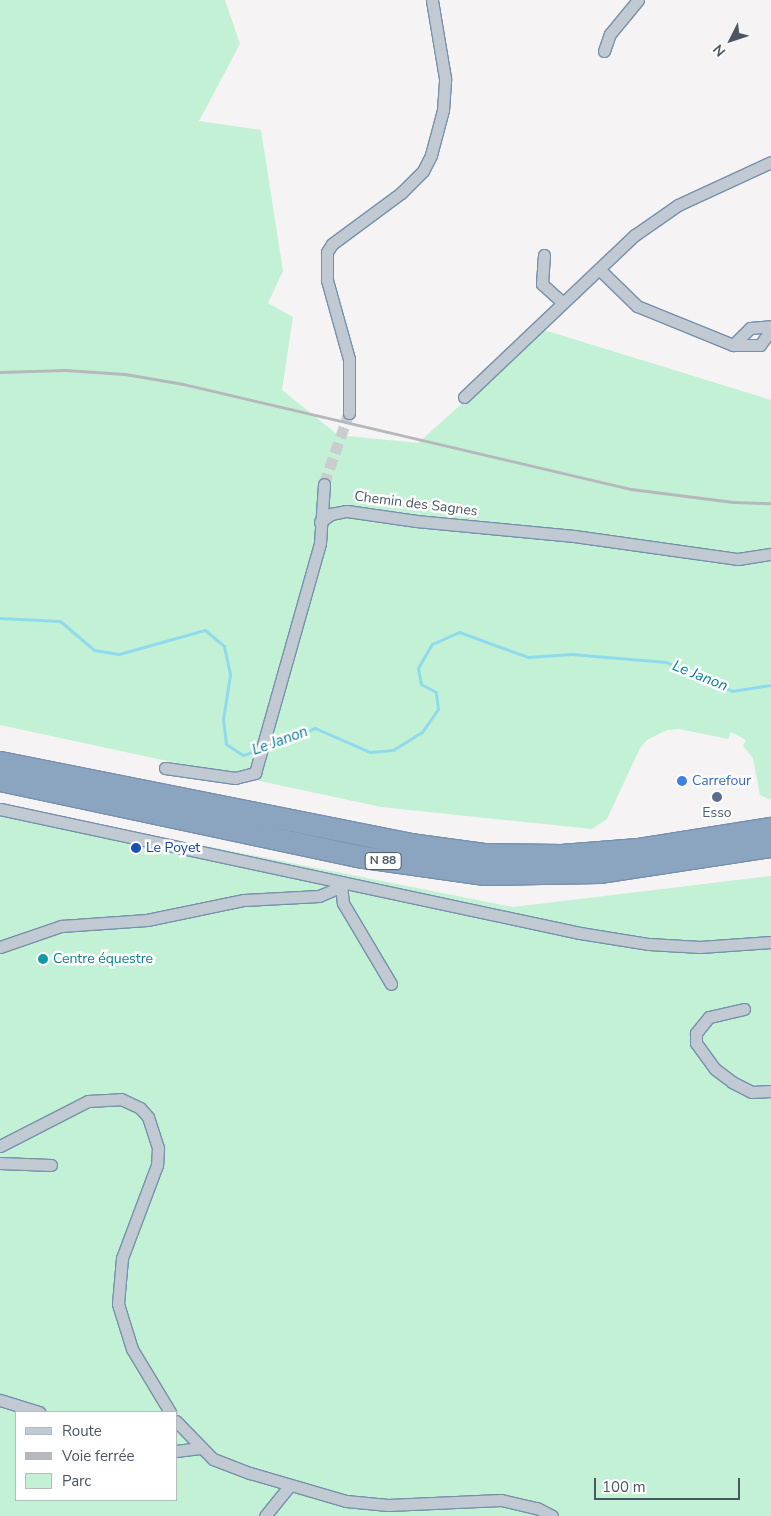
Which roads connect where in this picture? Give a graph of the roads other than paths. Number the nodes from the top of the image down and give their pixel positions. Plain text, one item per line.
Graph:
1 (432, 0) edge
2 (638, 0) edge
3 (604, 50) dead end
4 (771, 162) edge
5 (544, 255) dead end
6 (599, 269) junction
7 (563, 303) junction
8 (771, 328) edge
9 (733, 345) junction
10 (464, 397) dead end
11 (349, 412) tunnel mouth
12 (324, 484) tunnel mouth
13 (320, 522) junction
14 (771, 554) edge
15 (0, 762) edge
16 (166, 768) dead end
17 (0, 780) edge
18 (0, 809) edge
19 (771, 828) edge
20 (771, 846) edge
21 (341, 885) junction
22 (771, 942) edge
23 (0, 947) edge
24 (391, 984) dead end
25 (744, 1009) dead end
26 (771, 1091) edge
27 (0, 1146) edge
28 (0, 1163) edge
29 (51, 1165) dead end
30 (0, 1400) edge
31 (36, 1411) edge
32 (169, 1411) edge
33 (178, 1423) edge
34 (200, 1448) junction
35 (178, 1451) edge
36 (290, 1486) junction
37 (265, 1516) edge
38 (552, 1516) edge

1 - 11 street
2 - 3 street
4 - 6 street
5 - 7 street
6 - 7 street
6 - 9 street
7 - 10 street
8 - 9 street
8 - 9 street
12 - 13 street
13 - 14 street, Chemin des Sagnes
13 - 16 street
15 - 19 highway, N 88
17 - 20 highway, N 88
18 - 21 street
21 - 22 street
21 - 23 street
21 - 24 street
25 - 26 street
27 - 32 street
28 - 29 street
30 - 31 street
33 - 34 street
34 - 35 street
34 - 36 street
36 - 37 street
36 - 38 street

